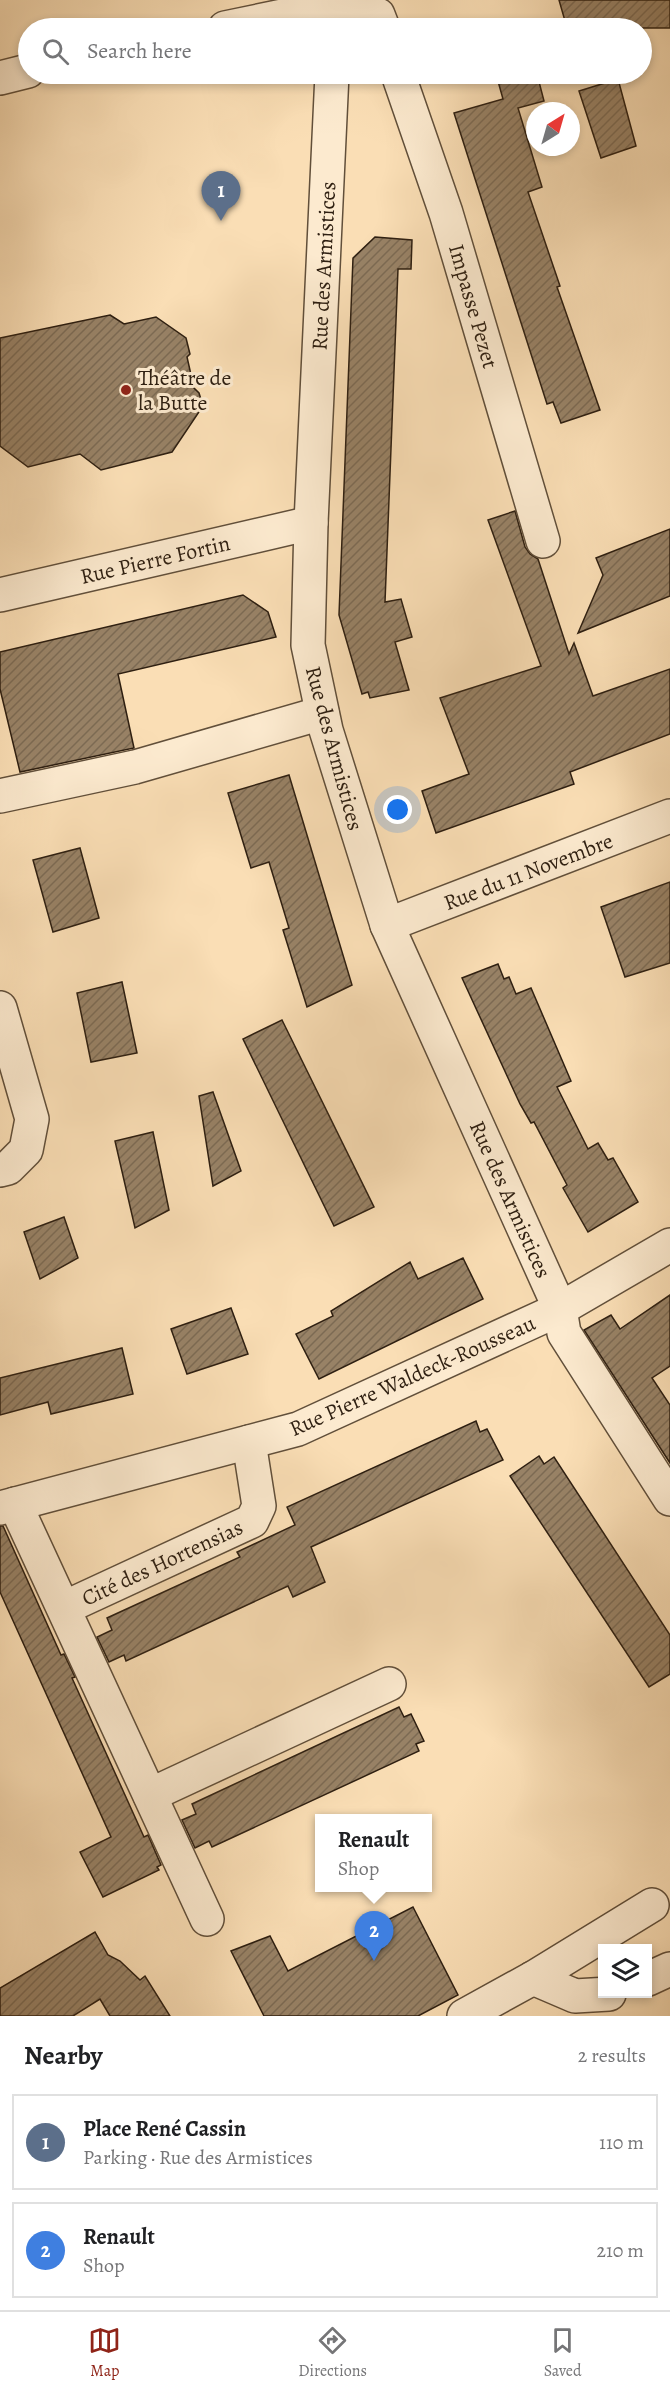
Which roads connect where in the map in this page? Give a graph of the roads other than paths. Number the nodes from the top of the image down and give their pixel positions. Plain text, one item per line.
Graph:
1 (334, 11) edge
2 (289, 18) edge
3 (379, 18) edge
4 (18, 74) edge
5 (0, 78) edge
6 (332, 84) edge
7 (402, 84) edge
8 (310, 523) junction
9 (543, 541) dead end
10 (0, 595) edge
11 (322, 713) junction
12 (0, 796) edge
13 (670, 816) edge
14 (387, 925) junction
15 (0, 1008) edge
16 (0, 1170) edge
17 (670, 1245) edge
18 (560, 1309) junction
19 (249, 1442) junction
20 (670, 1498) edge
21 (8, 1506) edge
22 (64, 1608) junction
23 (389, 1684) dead end
24 (150, 1795) junction
25 (652, 1905) dead end
26 (207, 1919) dead end
27 (670, 1970) edge
28 (652, 1977) edge
29 (533, 1978) junction
30 (598, 1995) edge
31 (464, 2016) edge

1 - 2 street
1 - 3 street
4 - 5 street
6 - 8 street, Rue des Armistices
7 - 9 street, Impasse Pezet
8 - 10 street, Rue Pierre Fortin
8 - 11 street, Rue des Armistices
11 - 12 street
11 - 14 street, Rue des Armistices
13 - 14 street, Rue du 11 Novembre
14 - 18 street, Rue des Armistices
15 - 16 street
17 - 18 street, Rue Pierre Waldeck-Rousseau
18 - 19 street, Rue Pierre Waldeck-Rousseau
18 - 20 street, Rue des Armistices
19 - 21 street, Rue Pierre Waldeck-Rousseau
19 - 22 street, Cité des Hortensias
21 - 22 street, Cité des Hortensias
22 - 24 street, Cité des Hortensias
23 - 24 street
24 - 26 street, Cité des Hortensias
25 - 29 street
27 - 28 street
29 - 30 street
29 - 31 street

